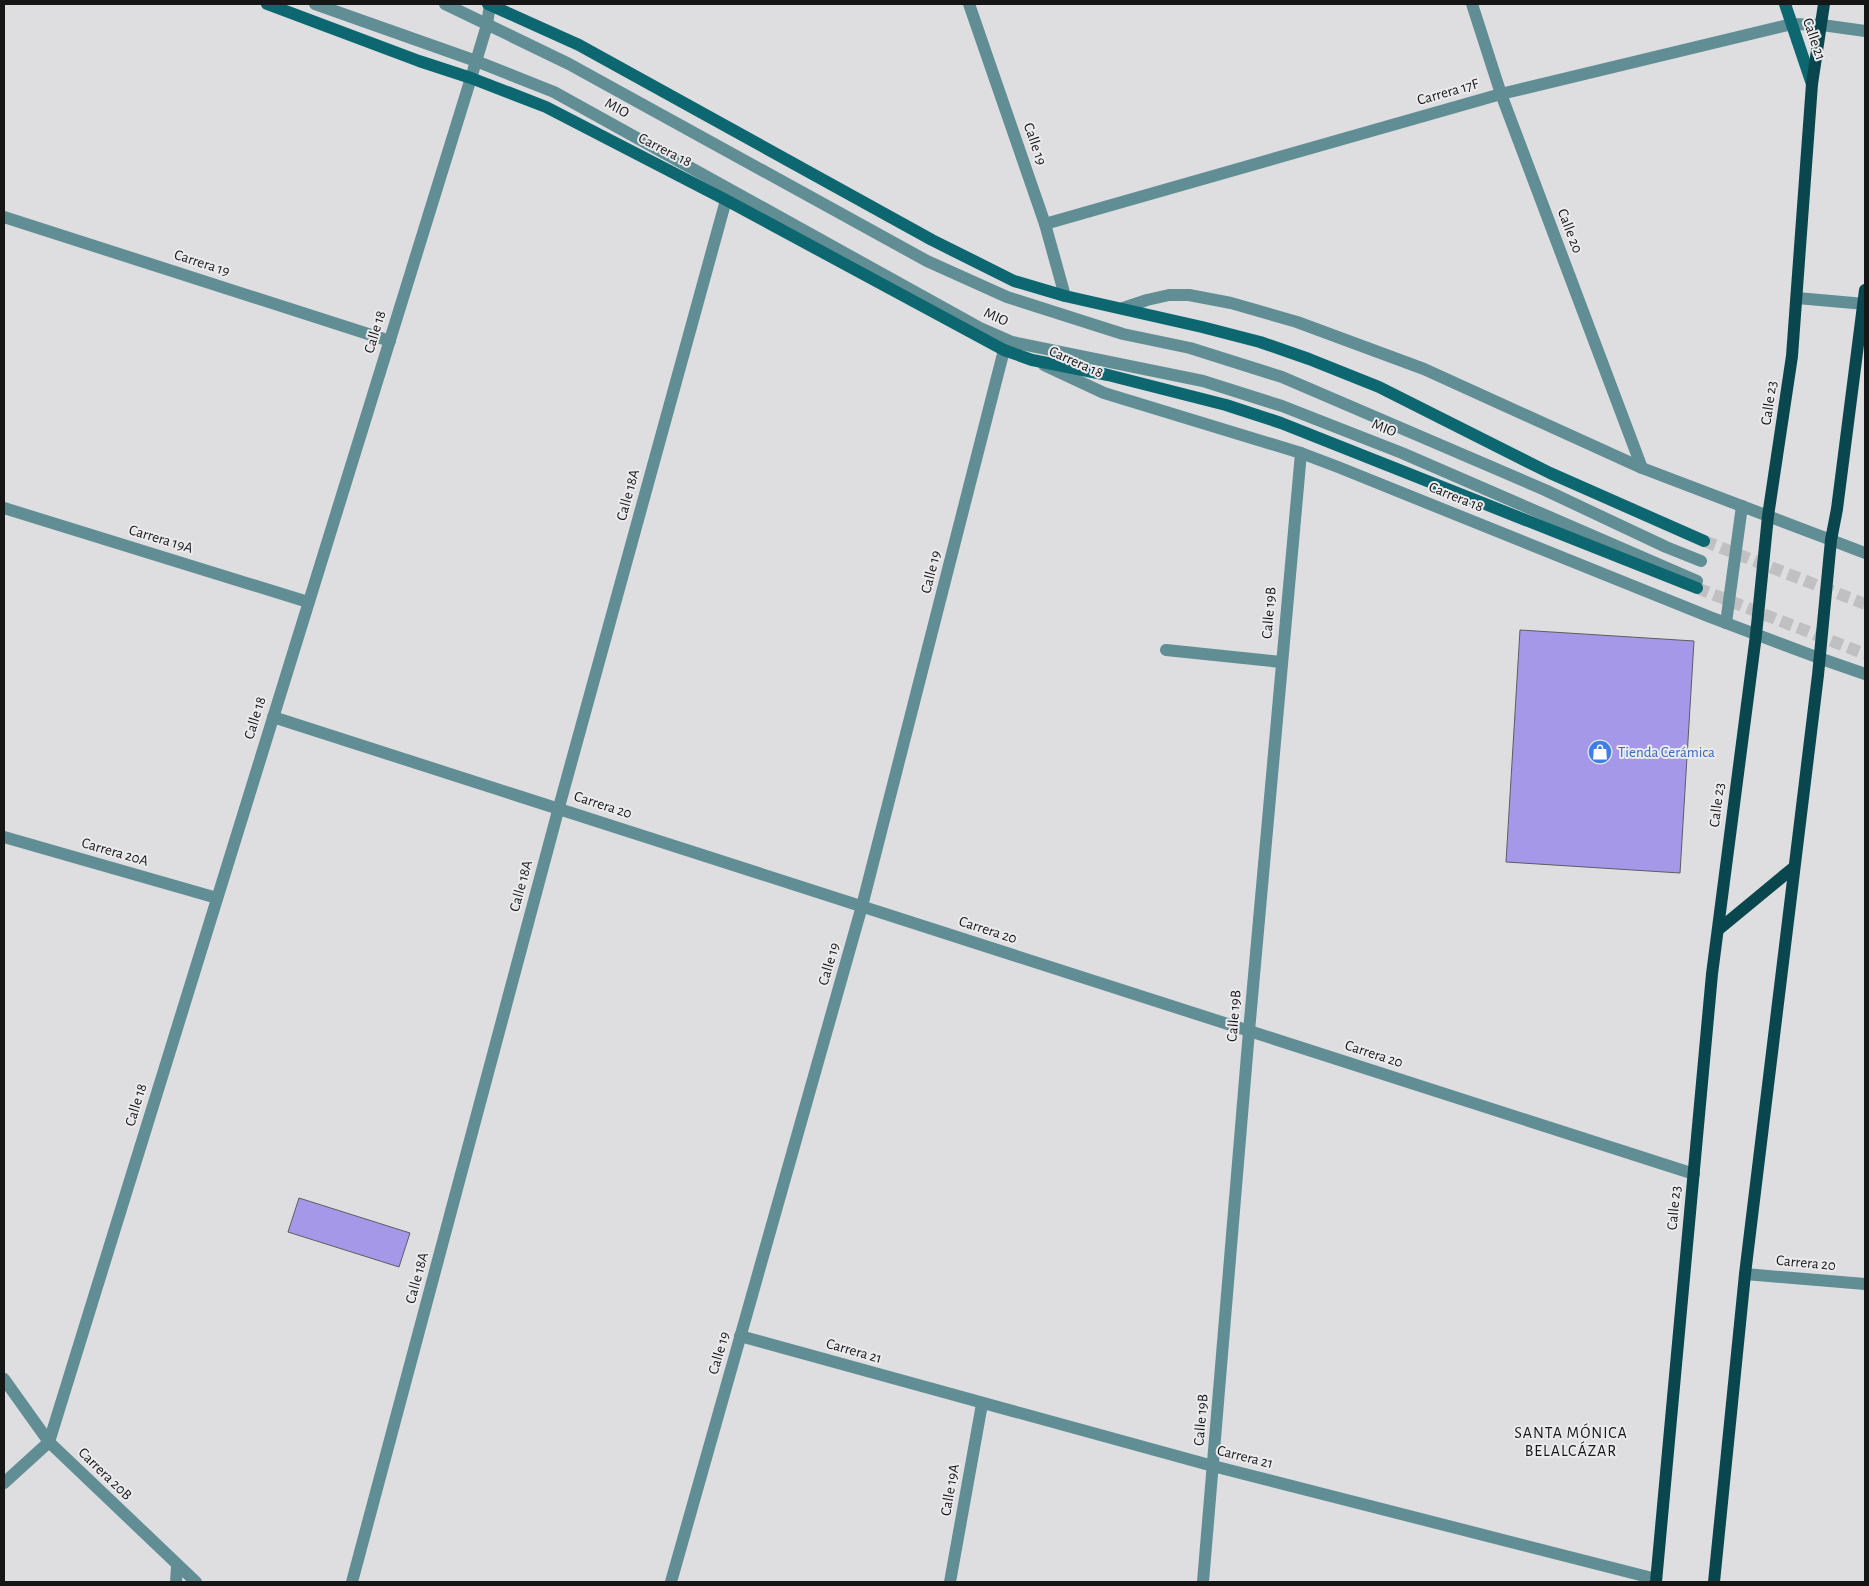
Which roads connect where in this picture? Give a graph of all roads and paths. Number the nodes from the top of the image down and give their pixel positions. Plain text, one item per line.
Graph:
1 (267, 4) edge
2 (315, 4) edge
3 (445, 4) edge
4 (491, 4) edge
5 (970, 4) edge
6 (1472, 4) edge
7 (1785, 4) edge
8 (1824, 4) edge
9 (1792, 24) junction
10 (487, 25) junction
11 (1822, 25) junction
12 (1865, 31) edge
13 (476, 61) junction
14 (471, 78) junction
15 (1812, 84) junction
16 (1501, 94) junction
17 (726, 200) junction
18 (4, 217) edge
19 (1045, 224) junction
20 (1865, 290) edge
21 (1065, 296) junction
22 (1797, 298) junction
23 (1864, 304) edge
24 (1123, 308) junction
25 (390, 340) junction
26 (1004, 350) junction
27 (1032, 360) junction
28 (1301, 453) junction
29 (1642, 468) junction
30 (1742, 506) junction
31 (4, 508) edge
32 (1768, 516) junction
33 (1831, 540) junction
34 (1704, 541) tunnel mouth
35 (1865, 553) edge
36 (1701, 561) dead end
37 (1697, 584) joint
38 (308, 602) junction
39 (1726, 623) junction
40 (1756, 635) junction
41 (1166, 650) dead end
42 (1819, 658) junction
43 (1281, 662) junction
44 (1865, 674) edge
45 (273, 717) junction
46 (559, 807) junction
47 (4, 837) edge
48 (1793, 868) junction
49 (217, 898) junction
50 (862, 906) junction
51 (1718, 930) junction
52 (1249, 1031) junction
53 (1694, 1174) junction
54 (1745, 1274) junction
55 (1865, 1284) edge
56 (740, 1336) junction
57 (4, 1379) edge
58 (982, 1404) junction
59 (49, 1442) junction
60 (1214, 1466) junction
61 (4, 1483) edge
62 (177, 1566) junction
63 (1656, 1581) edge
64 (176, 1582) edge
65 (196, 1582) edge
66 (352, 1582) edge
67 (671, 1582) edge
68 (950, 1582) edge
69 (1203, 1582) edge
70 (1714, 1582) edge

1 - 14 main road, Carrera 18
2 - 13 street, MIO
3 - 10 street, MIO
4 - 10 street, Calle 18
4 - 21 main road
5 - 19 street, Calle 19
6 - 16 street, Calle 20
7 - 9 main road, Calle 21
8 - 11 main road, Calle 23
9 - 11 street, Carrera 17F
9 - 15 main road, Calle 21
9 - 16 street, Carrera 17F
10 - 13 street, Calle 18
10 - 36 street, MIO
11 - 12 street, Carrera 17F
11 - 15 main road, Calle 23
13 - 14 street, Calle 18
13 - 37 street, MIO
14 - 17 main road, Carrera 18
14 - 25 street, Calle 18
15 - 22 main road, Calle 23
16 - 19 street, Carrera 17F
16 - 29 street, Calle 20
17 - 26 main road, Carrera 18
17 - 46 street, Calle 18A
18 - 25 street, Carrera 19
19 - 21 street, Calle 19
20 - 23 main road
21 - 24 main road
22 - 23 street
22 - 32 main road, Calle 23
23 - 33 main road
24 - 29 street
24 - 34 main road
25 - 38 street, Calle 18
26 - 27 main road, Carrera 18
26 - 50 street, Calle 19
27 - 28 street, Carrera 18
27 - 37 main road, Carrera 18
28 - 39 street, Carrera 18
28 - 43 street, Calle 19B
29 - 30 street
30 - 32 street
30 - 39 street
31 - 38 street, Carrera 19A
32 - 33 street
32 - 40 main road, Calle 23
33 - 35 street
33 - 42 main road
38 - 45 street, Calle 18
39 - 40 street, Carrera 18
40 - 42 street, Carrera 18
40 - 51 main road, Calle 23
41 - 43 street
42 - 44 street, Carrera 18
42 - 48 main road
43 - 52 street, Calle 19B
45 - 46 street, Carrera 20
45 - 49 street, Calle 18
46 - 50 street, Carrera 20
46 - 66 street, Calle 18A
47 - 49 street, Carrera 20A
48 - 51 main road
48 - 54 main road
49 - 59 street, Calle 18
50 - 52 street, Carrera 20
50 - 56 street, Calle 19
51 - 53 main road, Calle 23
52 - 53 street, Carrera 20
52 - 60 street, Calle 19B
53 - 63 main road, Calle 23
54 - 55 street, Carrera 20
54 - 70 main road
56 - 58 street, Carrera 21
56 - 67 street, Calle 19
57 - 59 street, Carrera 20B
58 - 60 street, Carrera 21
58 - 68 street, Calle 19A
59 - 61 street
59 - 62 street, Carrera 20B
60 - 63 street, Carrera 21
60 - 69 street, Calle 19B
62 - 64 street
62 - 65 street, Carrera 20B

